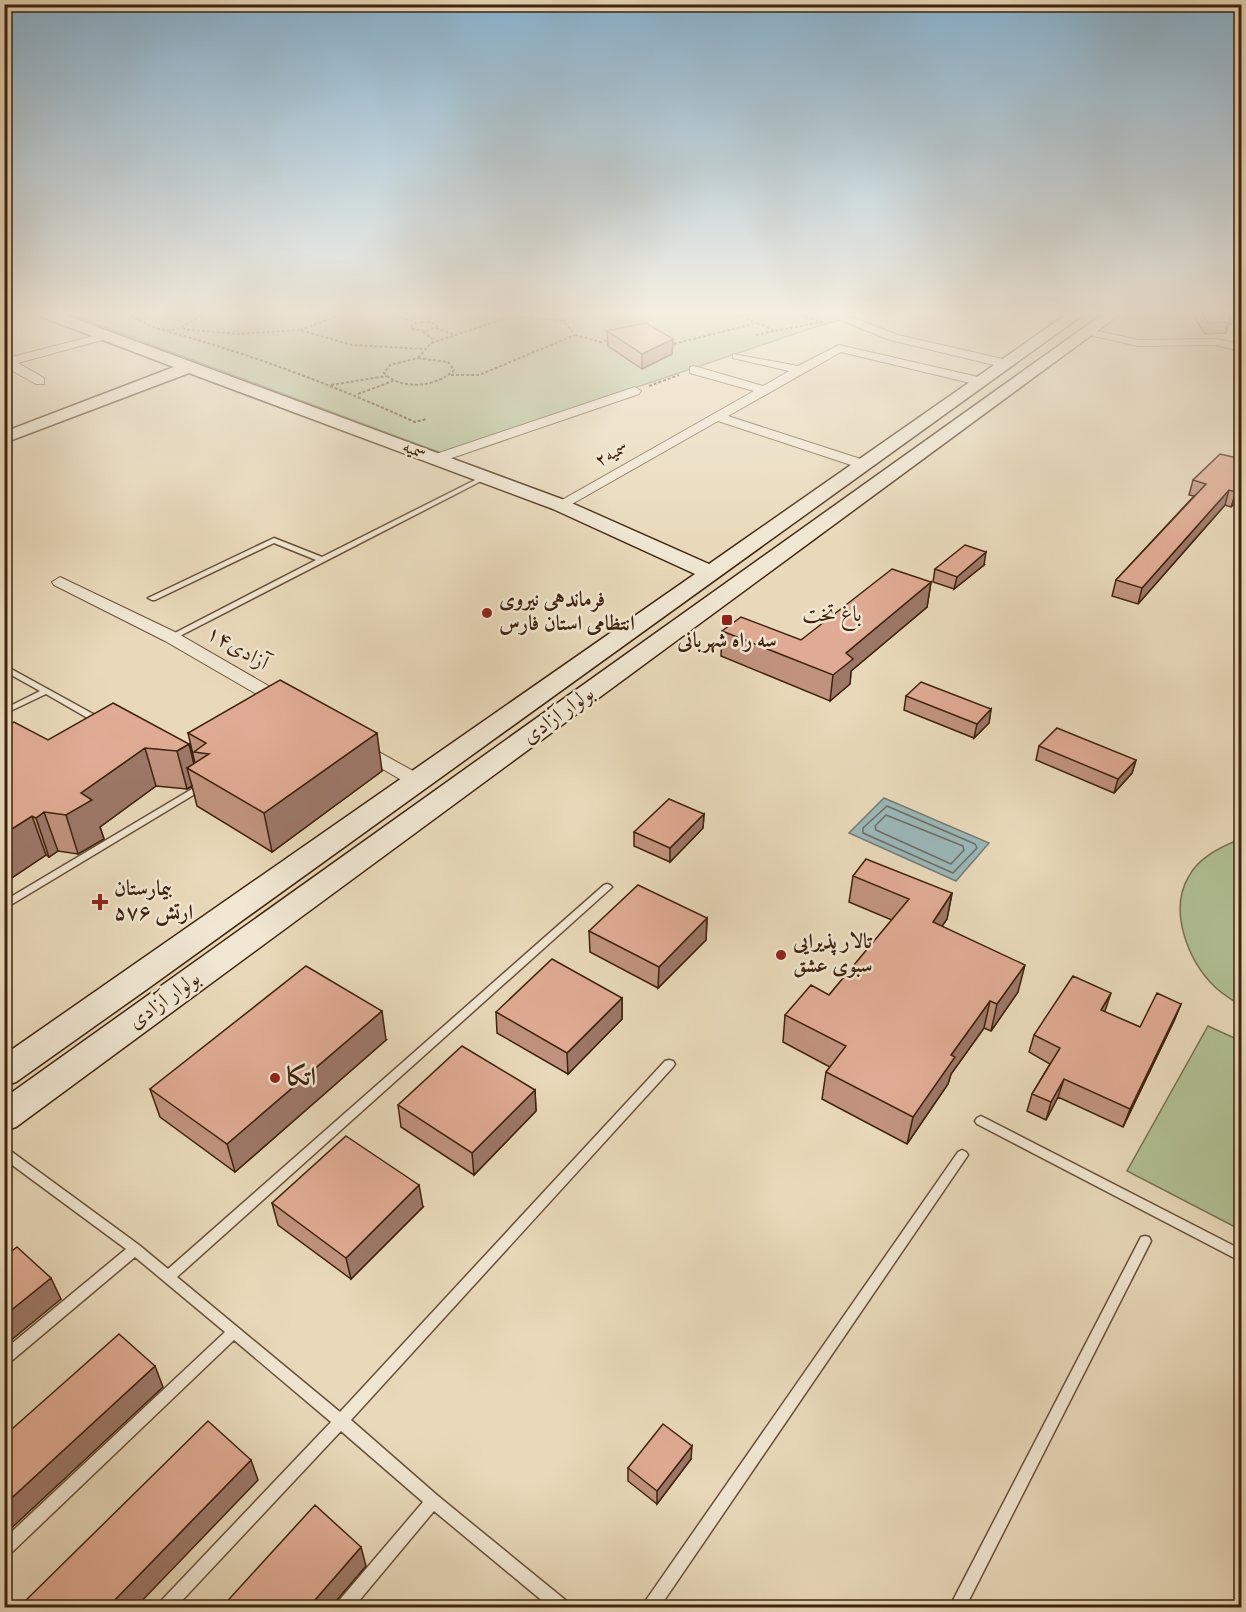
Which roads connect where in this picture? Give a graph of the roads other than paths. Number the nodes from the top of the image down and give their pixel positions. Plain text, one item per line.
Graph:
1 (131, 389) edge
2 (248, 389) edge
3 (973, 389) edge
4 (1000, 389) edge
5 (766, 390) edge
6 (634, 391) road end
7 (718, 417) junction
8 (4, 438) edge
9 (435, 459) junction
10 (856, 471) junction
11 (485, 477) junction
12 (878, 486) junction
13 (560, 505) junction
14 (322, 560) junction
15 (710, 573) junction
16 (60, 582) dead end
17 (152, 598) dead end
18 (171, 637) junction
19 (4, 667) edge
20 (46, 691) junction
21 (4, 712) edge
22 (304, 715) edge
23 (107, 725) edge
24 (345, 739) edge
25 (198, 776) edge
26 (417, 781) junction
27 (608, 887) dead end
28 (4, 906) edge
29 (669, 1064) dead end
30 (4, 1073) edge
31 (4, 1117) edge
32 (981, 1121) dead end
33 (4, 1152) edge
34 (962, 1155) dead end
35 (1145, 1241) dead end
36 (135, 1249) junction
37 (1242, 1257) edge
38 (168, 1277) junction
39 (234, 1332) junction
40 (4, 1359) edge
41 (341, 1421) junction
42 (433, 1502) junction
43 (4, 1550) edge
44 (164, 1608) edge
45 (342, 1608) edge
46 (564, 1608) edge
47 (649, 1608) edge
48 (957, 1608) edge

1 - 8 main road
2 - 9 main road, سمیه
3 - 10 main road, بولوار آزادی
4 - 12 main road, بولوار آزادی
5 - 7 street, ۲سمیه
6 - 9 street
7 - 10 street
7 - 13 street, ۲سمیه
9 - 11 main road, سمیه
10 - 12 main road
10 - 15 main road, بولوار آزادی
11 - 13 main road, سمیه
11 - 14 lane
12 - 31 main road, بولوار آزادی
13 - 15 main road, سمیه
14 - 17 lane
14 - 18 lane
15 - 26 main road, بولوار آزادی
16 - 18 street, آزادی۱۴
18 - 22 street, آزادی۱۴
19 - 20 lane
20 - 21 lane
20 - 23 lane
24 - 26 street
25 - 28 lane
26 - 30 main road, بولوار آزادی
27 - 38 lane
29 - 41 lane
32 - 37 lane
33 - 36 lane
34 - 47 lane
35 - 48 lane
36 - 38 lane
36 - 40 lane
38 - 39 lane
39 - 41 lane
39 - 43 lane
41 - 42 lane
41 - 44 lane
42 - 45 lane
42 - 46 lane

